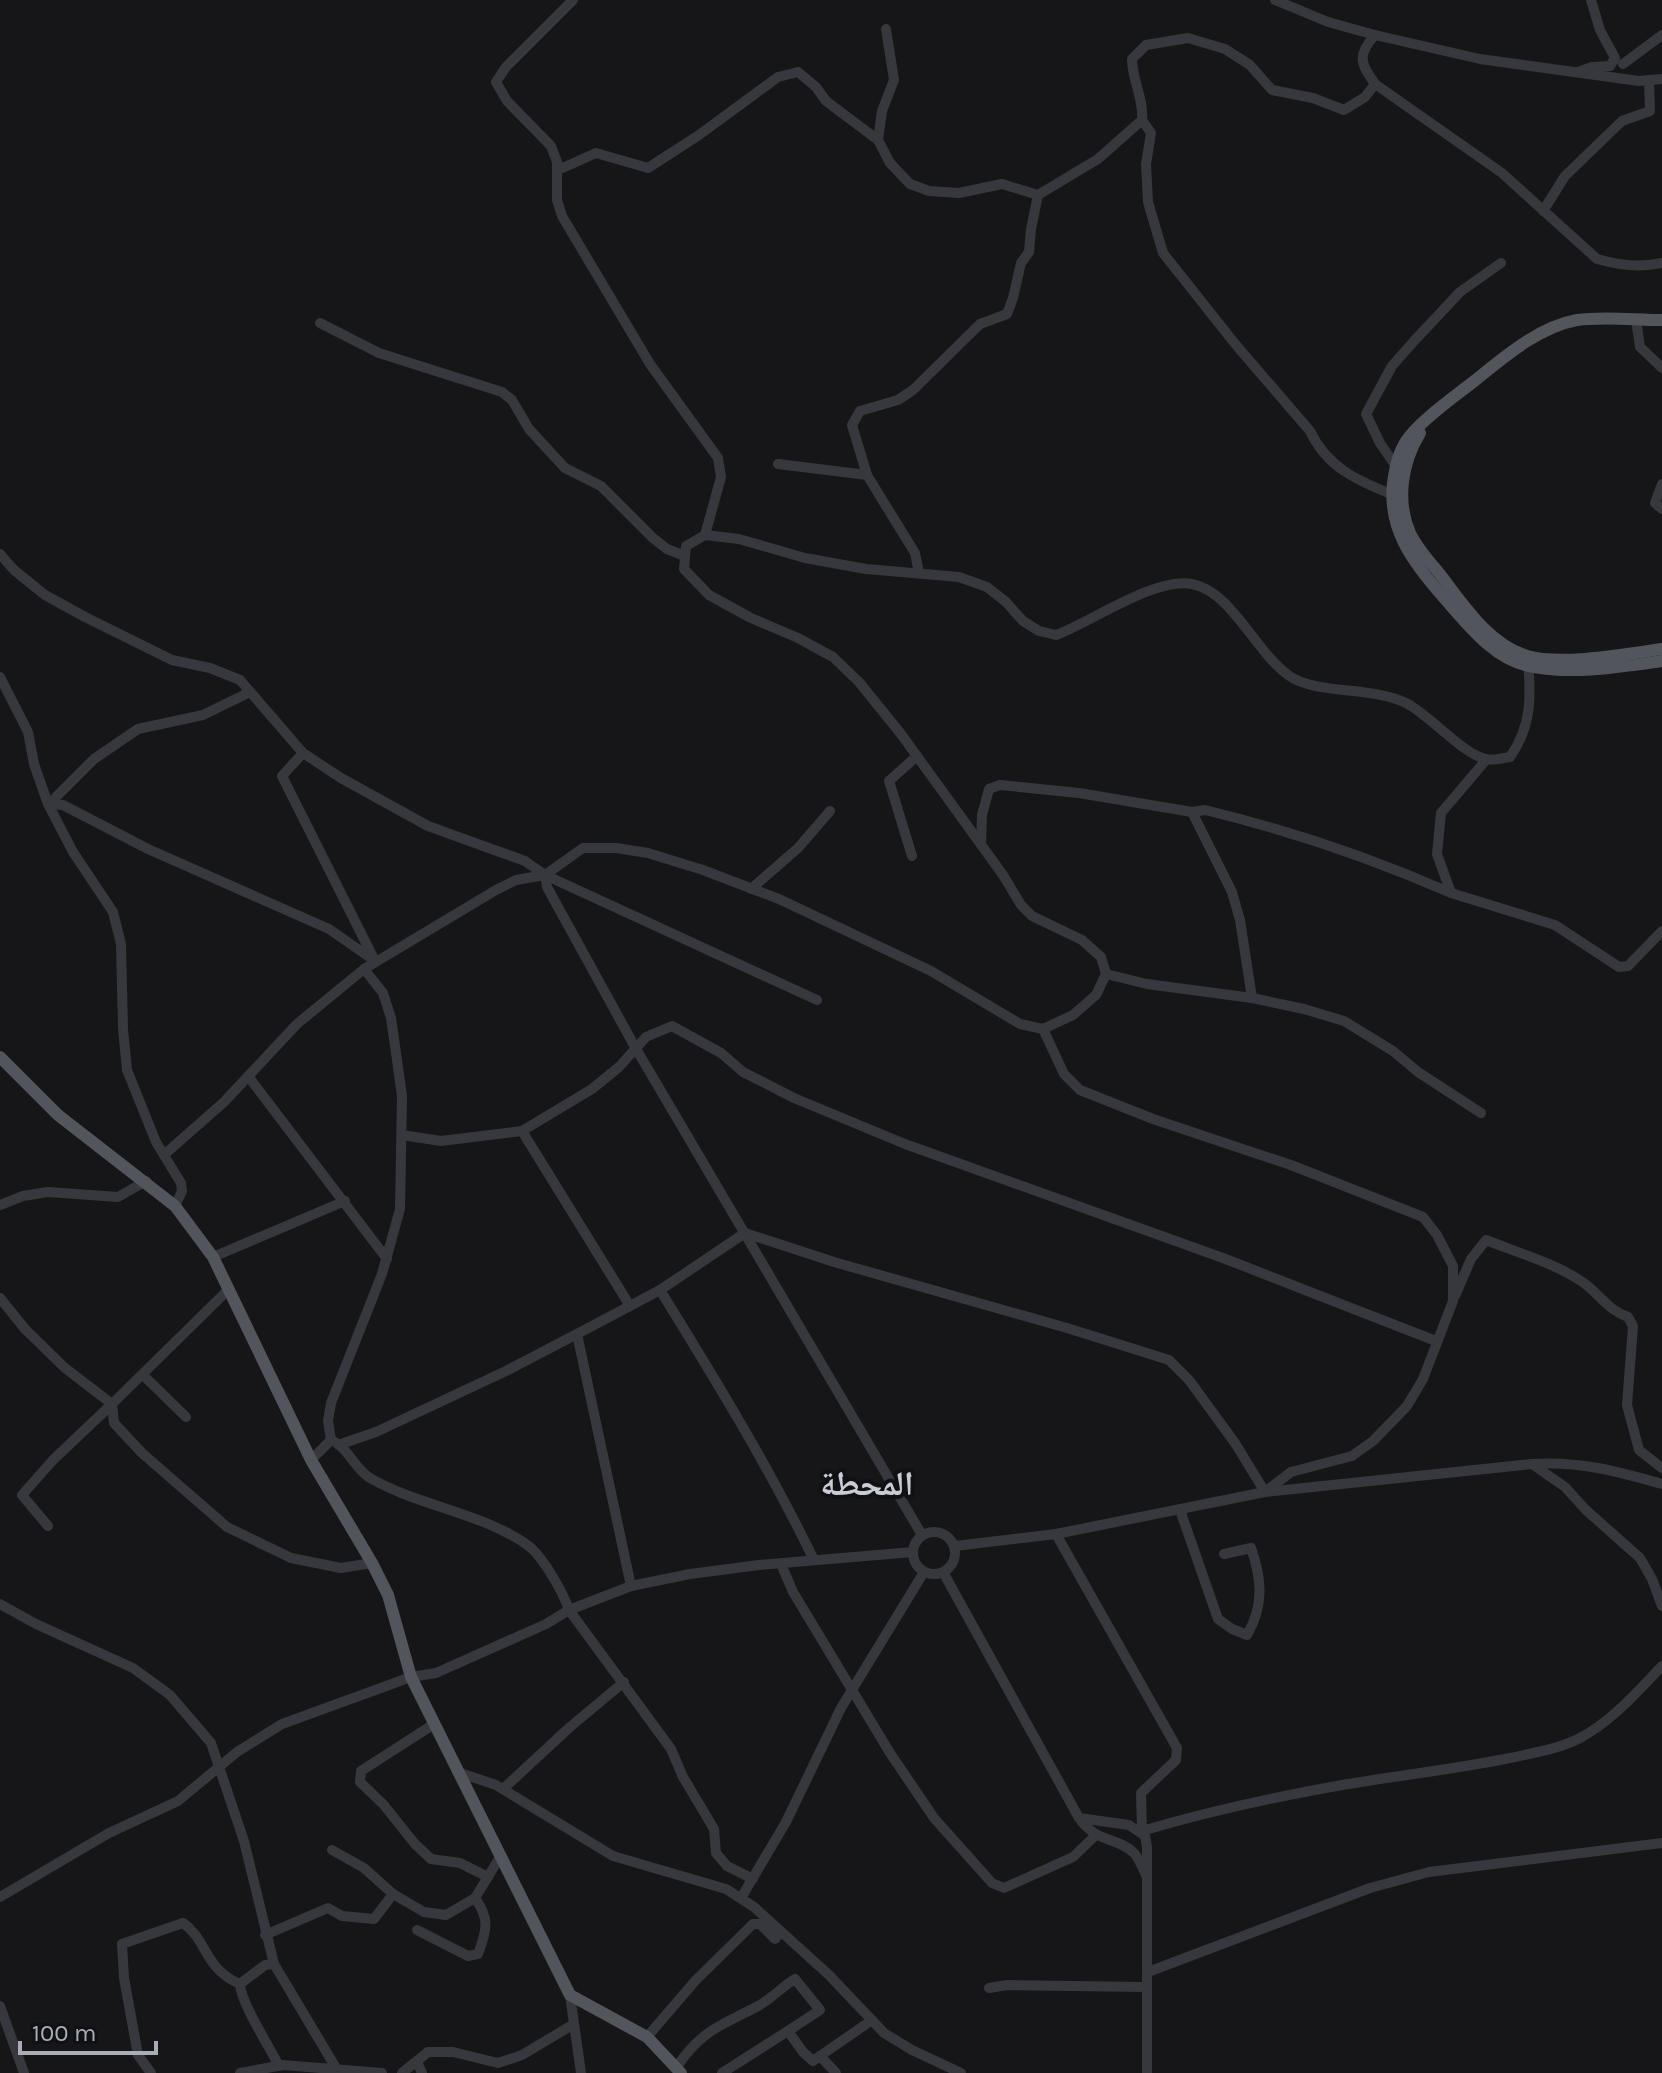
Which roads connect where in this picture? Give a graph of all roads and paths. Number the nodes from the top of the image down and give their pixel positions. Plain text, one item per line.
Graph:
1 (573, 0) edge
2 (1275, 0) edge
3 (1591, 0) edge
4 (886, 29) dead end
5 (1375, 35) junction
6 (1662, 35) edge
7 (1619, 61) junction
8 (1577, 73) junction
9 (1662, 79) edge
10 (1644, 81) junction
11 (1375, 84) junction
12 (1142, 120) junction
13 (878, 140) junction
14 (558, 170) junction
15 (1038, 195) junction
16 (1543, 211) junction
17 (1501, 263) dead end
18 (1662, 263) edge
19 (1636, 320) junction
20 (1662, 320) edge
21 (320, 323) dead end
22 (1662, 368) edge
23 (1428, 420) junction
24 (778, 464) dead end
25 (1395, 465) junction
26 (867, 475) junction
27 (1662, 484) edge
28 (1391, 494) junction
29 (1662, 509) edge
30 (705, 535) junction
31 (0, 554) edge
32 (685, 556) junction
33 (919, 573) junction
34 (1662, 649) edge
35 (1529, 661) junction
36 (1662, 661) edge
37 (0, 677) edge
38 (250, 692) junction
39 (303, 753) junction
40 (917, 756) junction
41 (1486, 760) junction
42 (49, 804) junction
43 (830, 811) dead end
44 (1192, 812) junction
45 (981, 844) junction
46 (912, 856) dead end
47 (545, 875) junction
48 (751, 889) junction
49 (1451, 893) junction
50 (1662, 931) edge
51 (375, 961) junction
52 (364, 969) junction
53 (1106, 974) junction
54 (1252, 998) junction
55 (817, 1000) dead end
56 (1043, 1029) junction
57 (635, 1047) junction
58 (0, 1057) edge
59 (248, 1076) junction
60 (1481, 1113) dead end
61 (522, 1131) junction
62 (402, 1135) junction
63 (165, 1154) junction
64 (146, 1181) junction
65 (345, 1201) junction
66 (0, 1205) edge
67 (175, 1206) junction
68 (745, 1233) junction
69 (213, 1257) junction
70 (387, 1259) junction
71 (228, 1290) junction
72 (660, 1290) junction
73 (0, 1298) edge
74 (1453, 1301) junction
75 (630, 1306) junction
76 (577, 1334) junction
77 (1436, 1341) junction
78 (143, 1375) junction
79 (112, 1404) junction
80 (186, 1417) dead end
81 (336, 1442) junction
82 (311, 1460) junction
83 (1532, 1464) junction
84 (1662, 1468) edge
85 (1662, 1484) edge
86 (1265, 1492) junction
87 (1180, 1510) junction
88 (48, 1526) dead end
89 (1056, 1534) junction
90 (922, 1535) junction
91 (955, 1546) junction
92 (913, 1552) junction
93 (1224, 1554) dead end
94 (814, 1560) junction
95 (372, 1563) junction
96 (781, 1564) junction
97 (924, 1572) junction
98 (943, 1572) junction
99 (631, 1586) junction
100 (0, 1604) edge
101 (1662, 1606) edge
102 (569, 1610) junction
103 (1662, 1666) edge
104 (411, 1677) junction
105 (624, 1682) junction
106 (853, 1691) junction
107 (434, 1724) junction
108 (219, 1769) junction
109 (457, 1772) junction
110 (503, 1789) junction
111 (1079, 1818) junction
112 (1142, 1831) junction
113 (1096, 1835) junction
114 (1662, 1843) edge
115 (332, 1850) dead end
116 (500, 1857) junction
117 (488, 1877) junction
118 (1147, 1877) junction
119 (753, 1879) junction
120 (393, 1894) junction
121 (0, 1897) edge
122 (475, 1898) junction
123 (741, 1898) junction
124 (417, 1930) dead end
125 (781, 1932) junction
126 (265, 1935) junction
127 (274, 1964) junction
128 (1148, 1972) junction
129 (240, 1984) junction
130 (1147, 1987) junction
131 (989, 1988) dead end
132 (570, 1995) junction
133 (0, 2006) edge
134 (872, 2020) junction
135 (574, 2024) junction
136 (788, 2031) junction
137 (647, 2037) junction
138 (820, 2056) junction
139 (417, 2062) junction
140 (279, 2066) junction
141 (337, 2070) edge
142 (679, 2070) edge
143 (24, 2073) edge
144 (151, 2073) edge
145 (240, 2073) edge
146 (382, 2073) edge
147 (402, 2073) edge
148 (422, 2073) edge
149 (581, 2073) edge
150 (722, 2073) edge
151 (836, 2073) edge
152 (961, 2073) edge
153 (1147, 2073) edge

1 - 14 street
2 - 5 street
3 - 7 street
4 - 13 street
5 - 8 street
5 - 11 street
6 - 7 street
7 - 8 street
7 - 10 street
8 - 10 street
9 - 10 street
10 - 16 street
11 - 12 street
11 - 16 street
12 - 15 street
12 - 28 street
13 - 14 street
13 - 15 street
14 - 30 street
15 - 26 street
16 - 18 street
17 - 25 street
19 - 20 main road
19 - 22 street
19 - 23 main road
21 - 32 street
23 - 25 main road
23 - 35 main road
24 - 26 street
25 - 28 main road
26 - 33 street
27 - 29 street
28 - 35 main road
30 - 32 street
30 - 33 street
31 - 38 street
32 - 40 street
33 - 41 street
34 - 35 main road
35 - 36 main road
35 - 41 street
37 - 42 street
38 - 39 street
38 - 42 street
39 - 47 street
39 - 51 street
40 - 45 street
40 - 46 street
41 - 49 street
42 - 51 street
42 - 63 street
43 - 48 street
44 - 45 street
44 - 49 street
44 - 54 street
45 - 53 street
47 - 48 street
47 - 51 street
47 - 55 street
47 - 57 street
48 - 56 street
49 - 50 street
51 - 52 street
52 - 59 street
52 - 62 street
53 - 54 street
53 - 56 street
54 - 60 street
56 - 74 street
57 - 61 street
57 - 68 street
57 - 77 street
58 - 64 main road
59 - 63 street
59 - 65 street
61 - 62 street
61 - 75 street
62 - 70 street
63 - 67 street
64 - 66 street
64 - 67 main road
65 - 69 street
65 - 70 street
67 - 69 main road
68 - 72 street
68 - 86 street
68 - 90 street
69 - 71 main road
70 - 81 street
71 - 78 street
71 - 82 main road
72 - 75 street
72 - 94 street
73 - 79 street
74 - 77 street
74 - 84 street
75 - 76 street
76 - 81 street
76 - 99 street
77 - 86 street
78 - 79 street
78 - 80 street
79 - 88 street
79 - 95 street
81 - 82 street
81 - 102 street
82 - 95 main road
83 - 85 street
83 - 86 street
83 - 101 street
86 - 87 street
87 - 89 street
87 - 93 street
89 - 91 street
89 - 112 street
90 - 91 street
90 - 92 street
91 - 98 street
92 - 94 street
92 - 97 street
94 - 96 street
95 - 104 main road
96 - 99 street
96 - 106 street
97 - 98 street
97 - 106 street
98 - 111 street
99 - 102 street
100 - 108 street
102 - 104 street
102 - 105 street
103 - 112 street
104 - 107 main road
104 - 108 street
105 - 110 street
105 - 119 street
106 - 113 street
106 - 119 street
107 - 109 main road
107 - 117 street
108 - 121 street
108 - 126 street
109 - 110 street
109 - 116 main road
110 - 123 street
111 - 112 street
111 - 113 street
112 - 118 street
113 - 118 street
114 - 128 street
115 - 120 street
116 - 117 street
116 - 132 main road
117 - 122 street
118 - 128 street
119 - 123 street
120 - 122 street
120 - 126 street
122 - 124 street
123 - 125 street
125 - 134 street
125 - 137 street
126 - 127 street
127 - 129 street
127 - 141 street
128 - 130 street
129 - 140 street
129 - 144 street
130 - 131 street
130 - 153 street
132 - 135 street
132 - 137 main road
133 - 143 street
134 - 138 street
134 - 152 street
135 - 139 street
135 - 149 street
136 - 138 street
136 - 142 street
136 - 150 street
137 - 142 main road
138 - 151 street
139 - 147 street
139 - 148 street
140 - 141 street
140 - 145 street
141 - 146 street

